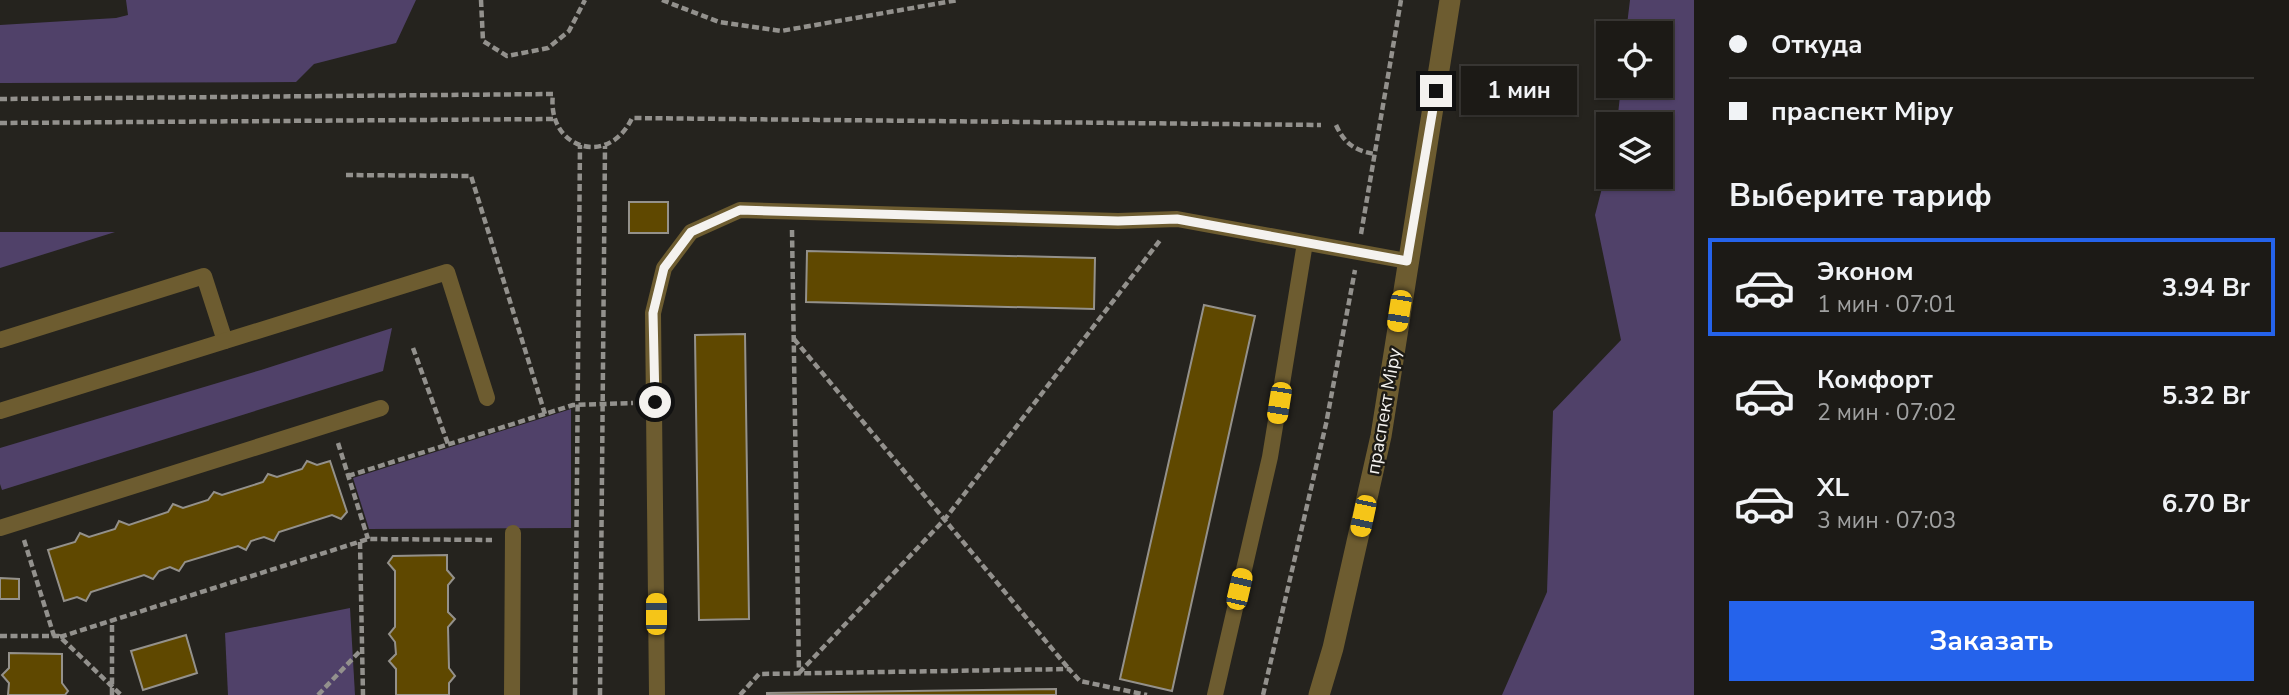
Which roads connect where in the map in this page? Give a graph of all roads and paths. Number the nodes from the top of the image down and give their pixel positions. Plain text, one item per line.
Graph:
1 (481, 0) edge
2 (585, 0) edge
3 (662, 0) edge
4 (958, 0) edge
5 (1401, 0) edge
6 (1450, 0) edge
7 (0, 99) edge
8 (553, 119) junction
9 (0, 123) edge
10 (1321, 125) dead end
11 (1336, 125) dead end
12 (580, 145) junction
13 (605, 146) junction
14 (1375, 155) junction
15 (346, 175) dead end
16 (792, 211) junction
17 (1177, 219) junction
18 (1305, 243) junction
19 (1358, 252) junction
20 (1407, 261) junction
21 (794, 338) junction
22 (0, 340) edge
23 (225, 341) junction
24 (413, 348) dead end
25 (487, 398) dead end
26 (655, 402) junction
27 (603, 404) junction
28 (578, 405) junction
29 (381, 408) dead end
30 (0, 411) edge
31 (544, 414) junction
32 (336, 438) dead end
33 (449, 444) junction
34 (348, 475) junction
35 (945, 519) junction
36 (0, 528) edge
37 (513, 533) dead end
38 (368, 539) junction
39 (12, 540) dead end
40 (498, 540) dead end
41 (360, 541) junction
42 (113, 620) junction
43 (0, 636) edge
44 (57, 637) junction
45 (362, 648) junction
46 (1069, 669) junction
47 (799, 673) junction
48 (112, 687) junction
49 (112, 695) edge
50 (121, 695) edge
51 (318, 695) edge
52 (363, 695) edge
53 (512, 695) edge
54 (575, 695) edge
55 (600, 695) edge
56 (657, 695) edge
57 (740, 695) edge
58 (1147, 695) edge
59 (1215, 695) edge
60 (1263, 695) edge
61 (1319, 695) edge

1 - 2 path
3 - 4 path
5 - 14 path
6 - 20 street, праспект Міру
7 - 8 path
8 - 9 path
8 - 12 path
10 - 13 path
11 - 14 path
12 - 13 path
12 - 28 path
13 - 27 path
14 - 19 path
15 - 31 path
16 - 17 lane
16 - 21 path
16 - 26 lane
17 - 18 lane
17 - 35 path
18 - 19 lane
18 - 59 lane
19 - 20 lane
19 - 60 path
20 - 61 street, праспект Міру
21 - 35 path
21 - 47 path
22 - 23 lane
23 - 25 lane
23 - 30 lane
24 - 33 path
26 - 27 path
26 - 56 lane
27 - 28 path
27 - 55 path
28 - 31 path
28 - 54 path
29 - 36 lane
31 - 33 path
32 - 34 path
33 - 34 path
34 - 38 path
35 - 46 path
35 - 47 path
37 - 53 lane
38 - 40 path
38 - 41 path
39 - 44 path
41 - 42 path
41 - 45 path
42 - 44 path
42 - 48 path
43 - 44 path
44 - 48 path
45 - 51 path
45 - 52 path
46 - 47 path
46 - 58 path
47 - 57 path
48 - 49 path
48 - 50 path

